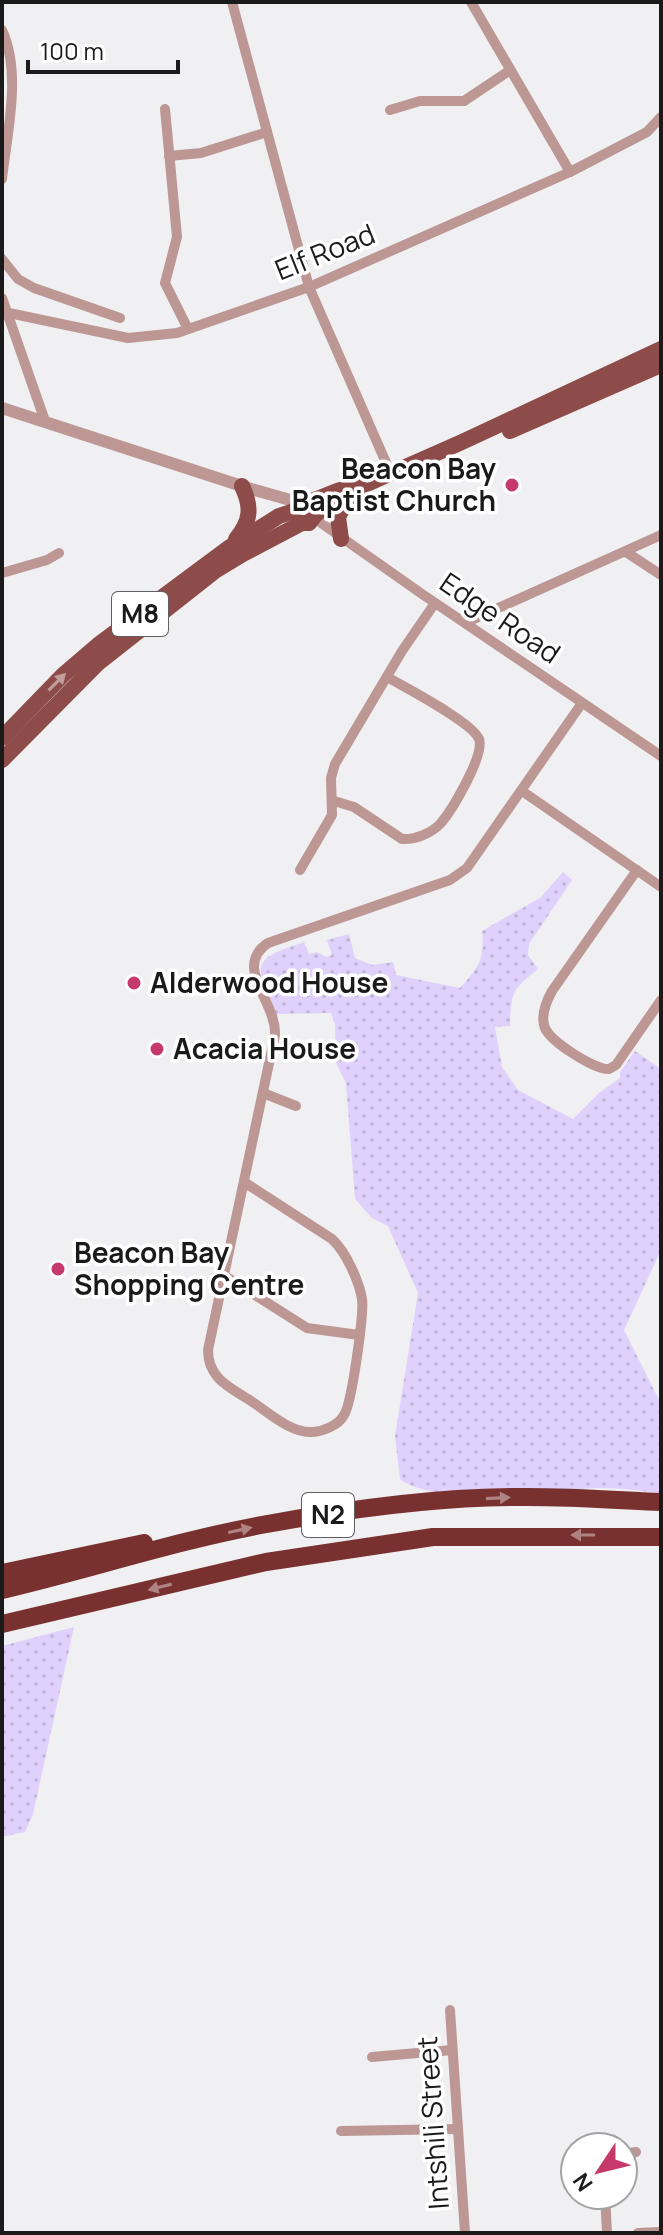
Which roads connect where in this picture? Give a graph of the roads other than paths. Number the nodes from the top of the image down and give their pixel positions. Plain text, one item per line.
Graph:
1 (232, 2) edge
2 (471, 2) edge
3 (2, 30) edge
4 (509, 71) junction
5 (165, 109) dead end
6 (390, 110) dead end
7 (661, 117) edge
8 (267, 132) junction
9 (169, 156) junction
10 (570, 172) junction
11 (2, 179) edge
12 (2, 259) edge
13 (309, 287) junction
14 (2, 298) edge
15 (9, 313) junction
16 (120, 318) dead end
17 (188, 329) junction
18 (661, 349) edge
19 (661, 365) edge
20 (2, 408) edge
21 (45, 421) junction
22 (462, 442) junction
23 (391, 474) junction
24 (247, 488) junction
25 (355, 490) junction
26 (304, 511) junction
27 (661, 535) edge
28 (341, 539) junction
29 (230, 547) junction
30 (626, 552) junction
31 (59, 553) dead end
32 (2, 573) edge
33 (661, 575) edge
34 (435, 603) junction
35 (465, 623) junction
36 (387, 677) junction
37 (582, 703) junction
38 (2, 738) edge
39 (661, 756) edge
40 (2, 760) edge
41 (522, 791) junction
42 (334, 801) junction
43 (300, 870) dead end
44 (637, 870) junction
45 (661, 887) edge
46 (660, 1004) edge
47 (263, 1093) junction
48 (296, 1106) dead end
49 (244, 1182) junction
50 (225, 1276) junction
51 (359, 1335) junction
52 (661, 1502) edge
53 (661, 1537) edge
54 (195, 1540) junction
55 (2, 1573) edge
56 (2, 1590) edge
57 (2, 1624) edge
58 (450, 2010) dead end
59 (452, 2050) junction
60 (372, 2057) dead end
61 (457, 2129) junction
62 (341, 2131) dead end
63 (606, 2211) edge
64 (661, 2232) edge
65 (465, 2233) edge
66 (607, 2233) edge
67 (638, 2233) edge

1 - 8 street
2 - 4 street
3 - 11 street
4 - 6 street
4 - 10 street
5 - 9 street
7 - 10 street, Elf Road
8 - 9 street
8 - 13 street
9 - 17 street
10 - 13 street, Elf Road
12 - 16 street
13 - 17 street, Elf Road
13 - 23 street
14 - 15 street
15 - 17 street, Elf Road
15 - 21 street
18 - 22 main road, M8
19 - 22 main road, M8
20 - 21 street, Edge Road
21 - 24 street, Edge Road
22 - 23 main road, M8
23 - 25 main road, M8
24 - 26 street, Edge Road
24 - 29 main road
25 - 26 main road, M8
25 - 28 main road
26 - 28 street, Edge Road
26 - 29 main road, M8
26 - 40 main road, M8
27 - 30 street
28 - 34 street, Edge Road
38 -> 29 main road, M8
30 - 33 street
30 - 35 street
31 - 32 street
34 - 35 street, Edge Road
34 - 36 street
35 - 37 street, Edge Road
36 - 42 street
36 - 42 street
37 - 39 street, Edge Road
37 - 41 street
41 - 44 street
41 - 47 street
42 - 43 street
44 - 45 street
44 - 46 street
47 - 48 street
47 - 49 street
49 - 50 street
49 - 51 street
50 - 51 street
50 - 51 street
54 -> 52 highway, N2
53 -> 57 highway, N2
54 - 55 highway
54 - 56 highway, N2
58 - 59 street, Intshili Street
59 - 60 street
59 - 61 street, Intshili Street
61 - 62 street
61 - 65 street, Intshili Street
63 - 66 street
64 - 67 street

